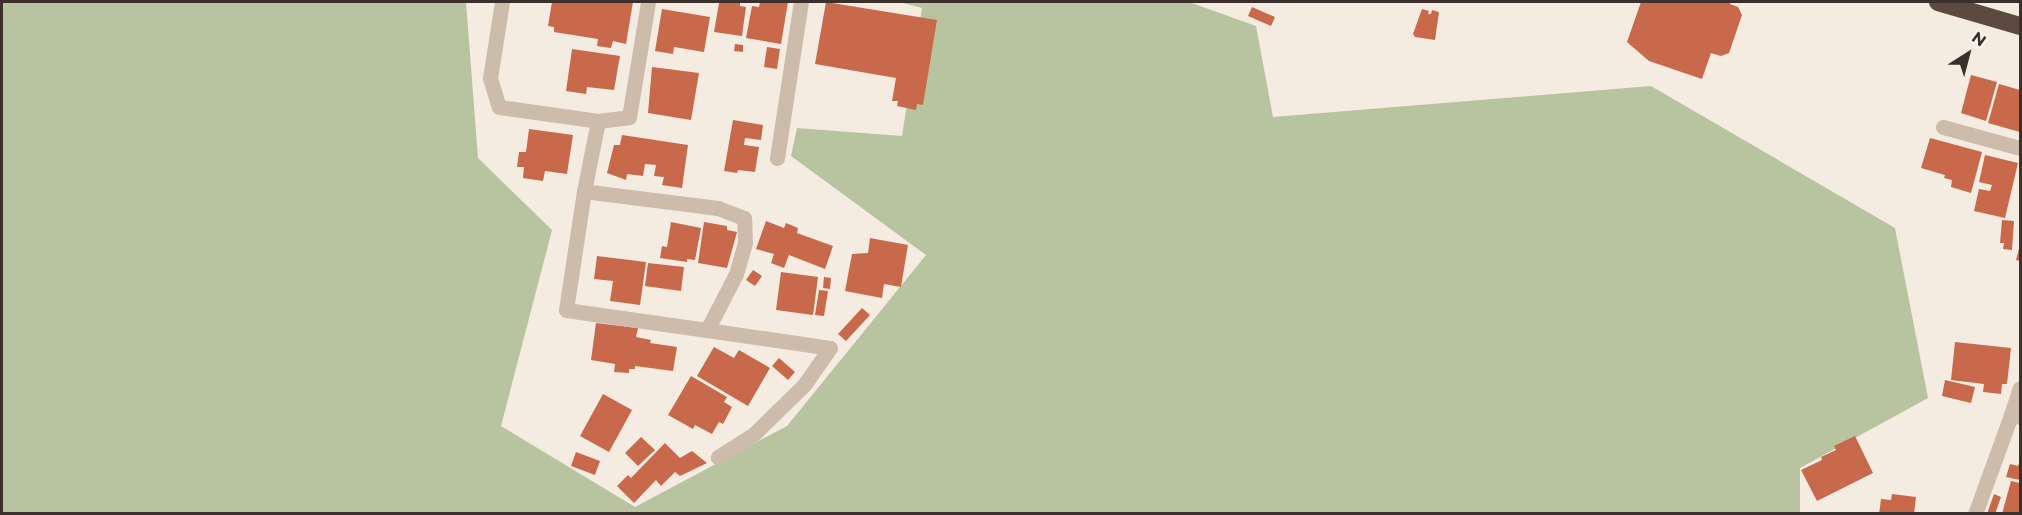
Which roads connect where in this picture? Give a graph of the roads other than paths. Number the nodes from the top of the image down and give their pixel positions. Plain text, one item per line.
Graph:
1 (502, 2) edge
2 (648, 2) edge
3 (801, 2) edge
4 (1938, 2) edge
5 (2020, 26) edge
6 (598, 121) junction
7 (1943, 127) dead end
8 (2020, 148) edge
9 (777, 158) dead end
10 (584, 191) junction
11 (707, 330) junction
12 (2020, 388) edge
13 (2016, 416) edge
14 (718, 457) dead end
15 (1975, 513) edge

1 - 6 street
2 - 6 street
3 - 9 street
4 - 5 highway
6 - 10 street
7 - 8 street
10 - 11 street
10 - 11 street
11 - 14 street
12 - 13 street
13 - 15 street

